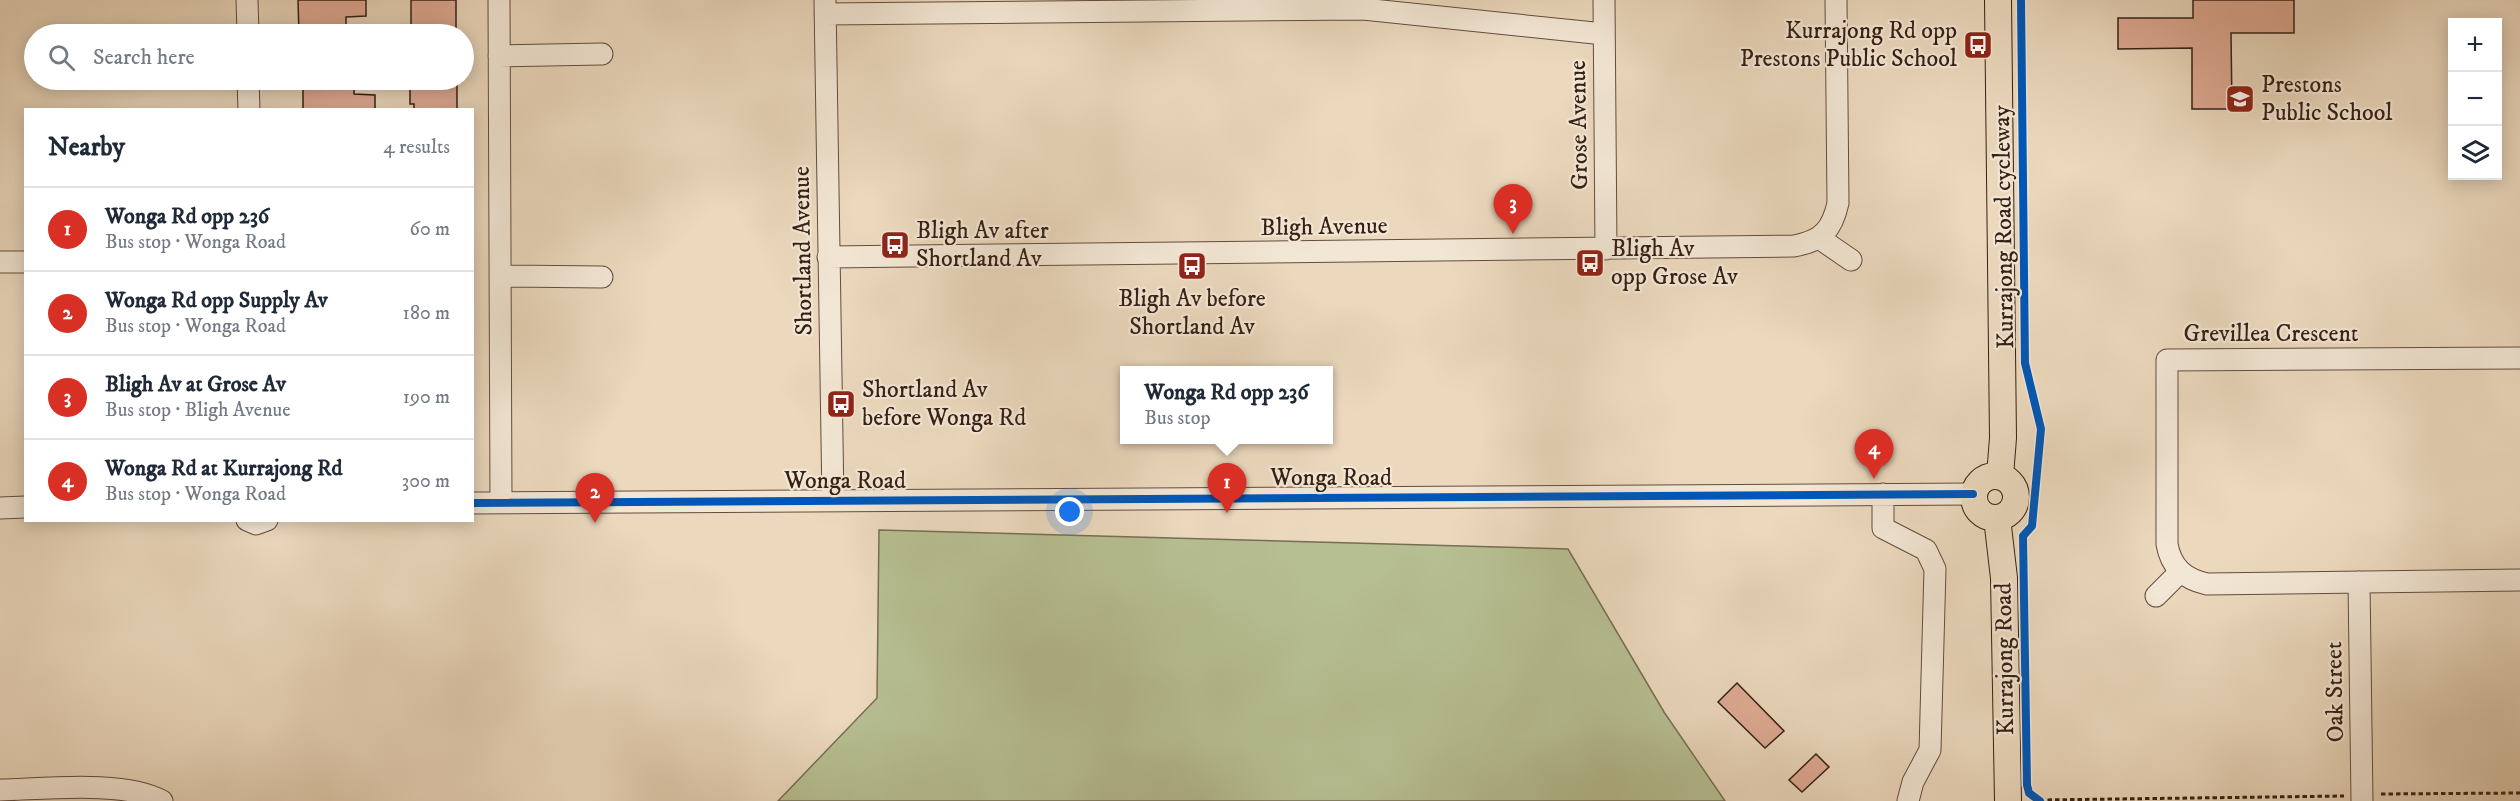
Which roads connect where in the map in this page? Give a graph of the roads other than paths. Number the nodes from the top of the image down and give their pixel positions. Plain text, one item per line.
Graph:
1 (247, 0) edge
2 (499, 0) edge
3 (1604, 0) edge
4 (1836, 0) edge
5 (1998, 0) edge
6 (1363, 4) edge
7 (825, 7) edge
8 (248, 24) edge
9 (1604, 34) junction
10 (602, 54) dead end
11 (499, 56) junction
12 (248, 90) edge
13 (249, 108) edge
14 (1819, 238) junction
15 (1606, 249) junction
16 (828, 257) junction
17 (1851, 260) dead end
18 (24, 261) edge
19 (0, 262) edge
20 (500, 276) junction
21 (602, 277) dead end
22 (2520, 358) edge
23 (2000, 476) junction
24 (1973, 494) junction
25 (1883, 495) junction
26 (832, 501) junction
27 (474, 503) edge
28 (501, 503) junction
29 (24, 507) edge
30 (0, 508) edge
31 (1996, 518) junction
32 (2180, 572) junction
33 (2520, 579) edge
34 (2359, 582) junction
35 (2156, 596) dead end
36 (0, 790) edge
37 (2362, 798) edge
38 (162, 801) edge
39 (1908, 801) edge
40 (2008, 801) edge

1 - 8 street
2 - 11 street
3 - 9 street, Grose Avenue
4 - 14 street
5 - 23 main road
6 - 7 street
6 - 9 street
7 - 16 street, Shortland Avenue
9 - 15 street, Grose Avenue
10 - 11 street
11 - 20 street
12 - 13 street
14 - 15 street, Bligh Avenue
14 - 17 street
15 - 16 street, Bligh Avenue
16 - 26 street, Shortland Avenue
18 - 19 street
20 - 21 street
20 - 28 street
22 - 32 street, Grevillea Crescent
23 - 24 main road
23 - 31 main road
24 - 25 street, Wonga Road
24 - 31 main road
25 - 26 street, Wonga Road
25 - 39 street
26 - 28 street, Wonga Road
27 - 28 street, Wonga Road
29 - 30 street
31 - 40 main road, Kurrajong Road
32 - 34 street
32 - 35 street
33 - 34 street
34 - 37 street, Oak Street
36 - 38 street

